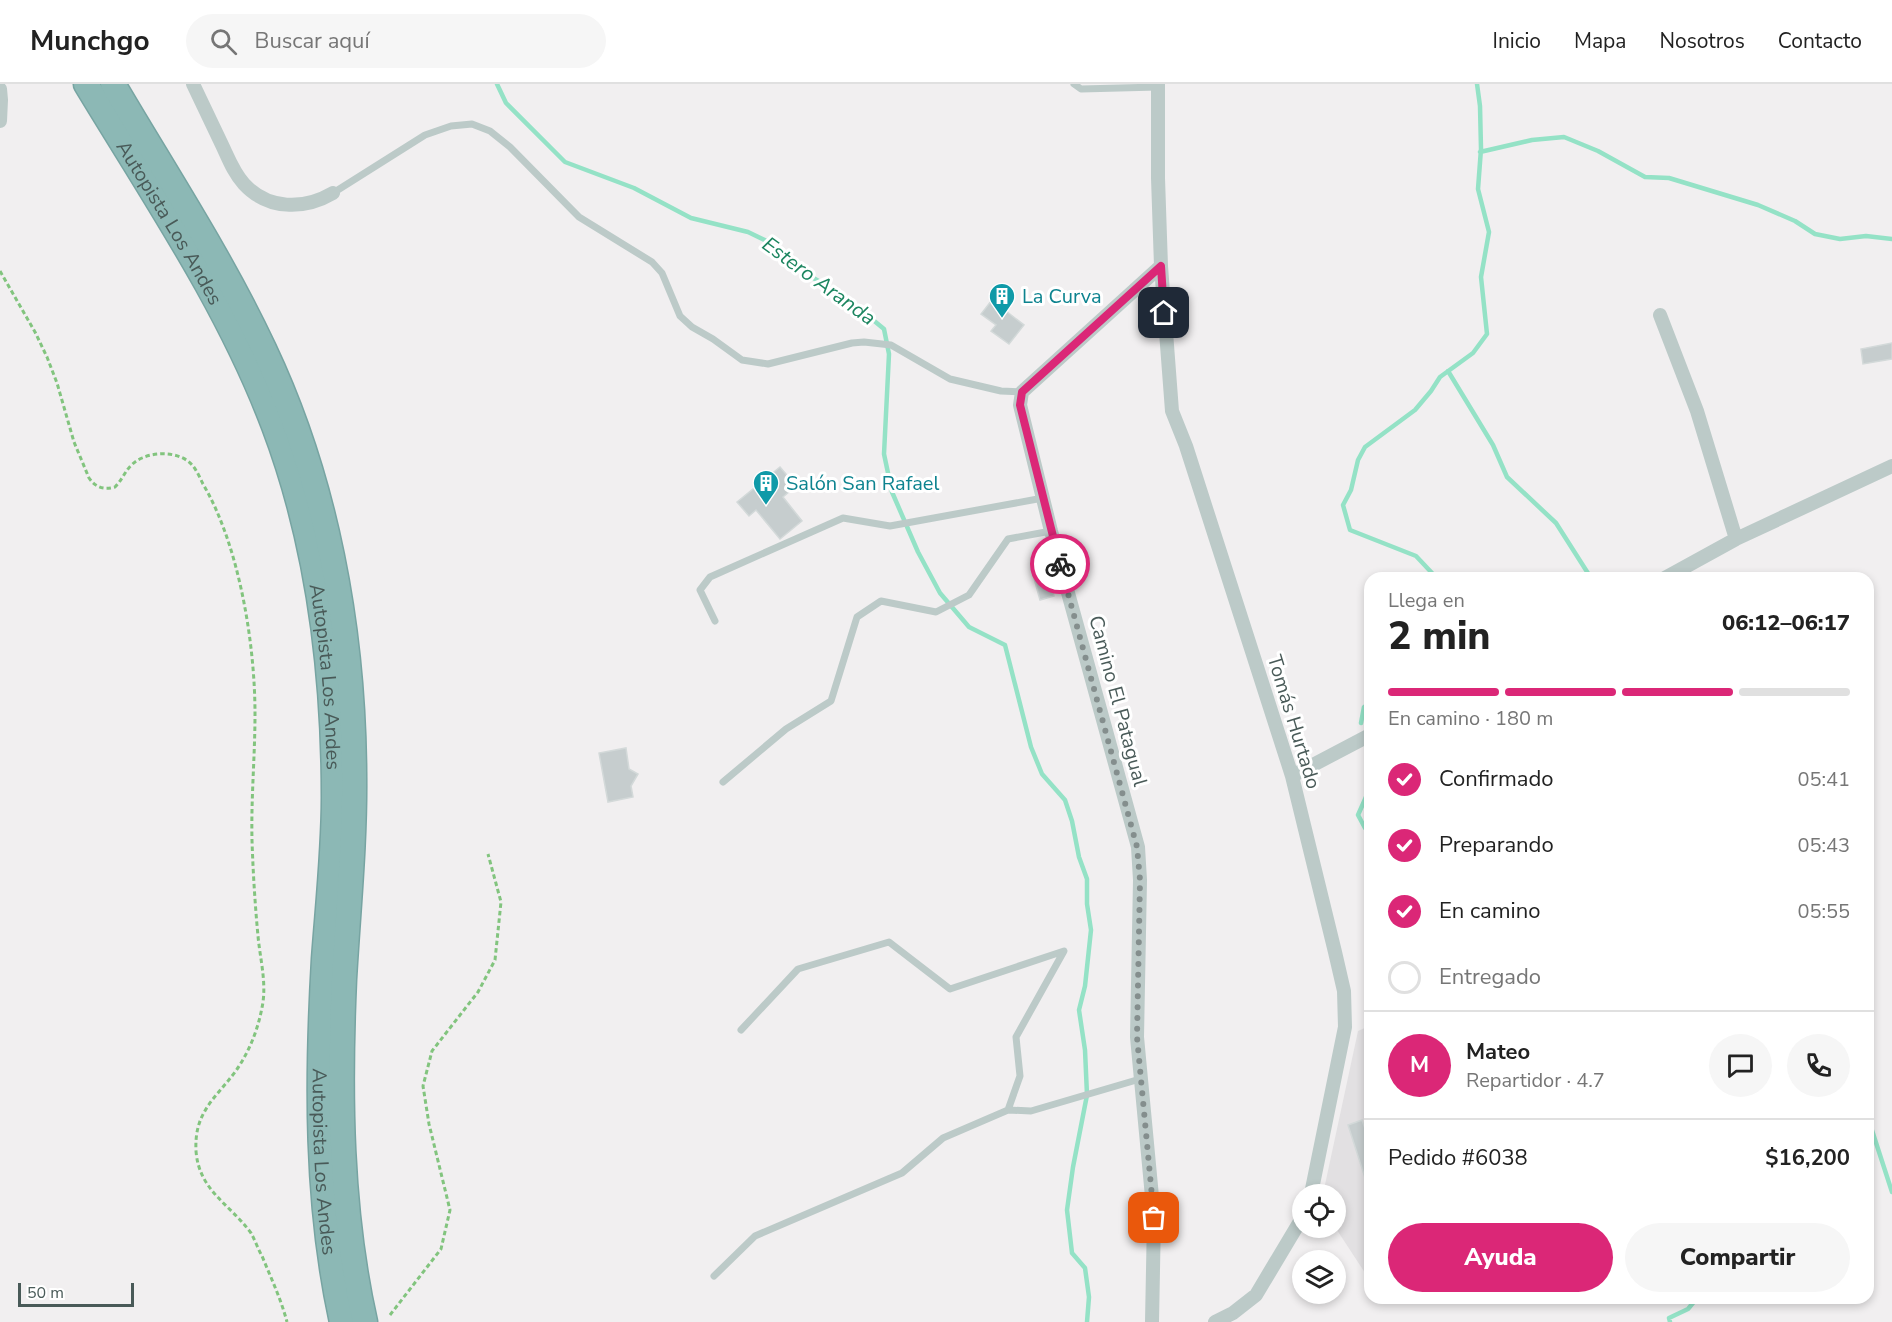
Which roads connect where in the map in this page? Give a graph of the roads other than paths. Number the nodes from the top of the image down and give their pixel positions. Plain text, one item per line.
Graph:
1 (86, 84) edge
2 (113, 84) edge
3 (193, 84) edge
4 (1074, 84) edge
5 (1158, 85) edge
6 (0, 89) edge
7 (0, 121) edge
8 (333, 193) joint
9 (1161, 266) junction
10 (1659, 315) dead end
11 (1022, 392) junction
12 (1892, 466) edge
13 (1043, 498) junction
14 (1051, 531) junction
15 (1736, 539) junction
16 (1676, 572) edge
17 (715, 621) dead end
18 (1364, 738) edge
19 (1292, 776) junction
20 (723, 782) dead end
21 (741, 1030) dead end
22 (1140, 1079) junction
23 (1008, 1110) junction
24 (1313, 1184) edge
25 (1292, 1235) edge
26 (714, 1276) dead end
27 (342, 1322) edge
28 (365, 1322) edge
29 (1152, 1322) edge
30 (1215, 1322) edge

1 - 27 highway, Autopista Los Andes
2 - 28 highway, Autopista Los Andes
3 - 8 street
4 - 5 lane
5 - 9 street
6 - 7 street
8 - 11 lane
9 - 11 street
9 - 19 street, Tomás Hurtado
10 - 15 street
11 - 13 street, Camino El Patagual
12 - 15 street
13 - 14 street, Camino El Patagual
13 - 17 lane
14 - 20 lane
14 - 22 street, Camino El Patagual
15 - 16 street
18 - 19 street
19 - 24 street, Tomás Hurtado
21 - 23 lane
22 - 23 lane
22 - 29 street, Camino El Patagual
23 - 26 lane
25 - 30 street

